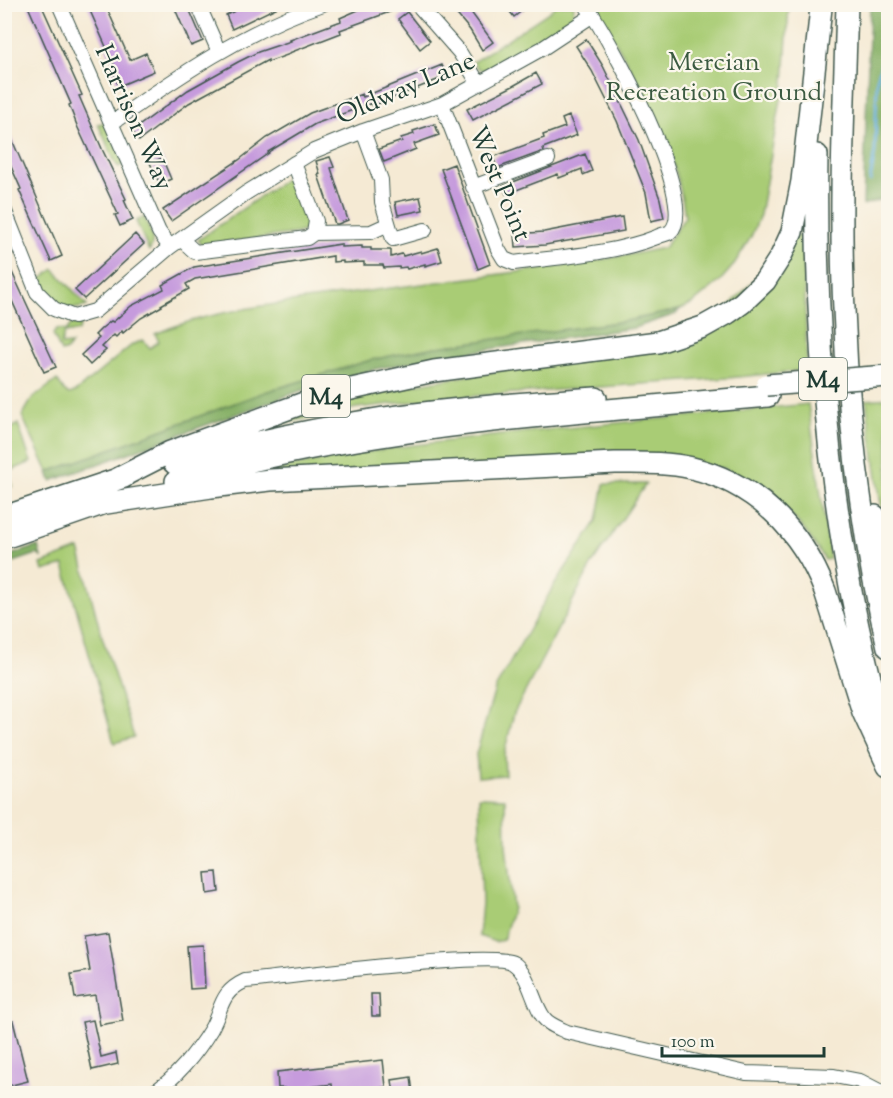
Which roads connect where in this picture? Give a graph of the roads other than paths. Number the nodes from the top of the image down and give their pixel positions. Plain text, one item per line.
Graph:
1 (59, 4) edge
2 (198, 4) edge
3 (323, 4) edge
4 (417, 4) edge
5 (847, 4) edge
6 (821, 6) edge
7 (589, 10) edge
8 (219, 52) junction
9 (479, 84) junction
10 (442, 104) junction
11 (112, 123) junction
12 (363, 131) junction
13 (548, 159) dead end
14 (294, 163) junction
15 (473, 187) junction
16 (4, 209) edge
17 (382, 227) dead end
18 (425, 231) dead end
19 (314, 233) junction
20 (176, 243) junction
21 (888, 376) edge
22 (888, 387) edge
23 (768, 391) junction
24 (853, 438) junction
25 (113, 481) junction
26 (100, 504) junction
27 (4, 517) edge
28 (4, 538) edge
29 (888, 560) edge
30 (888, 647) edge
31 (888, 744) edge
32 (888, 766) edge
33 (151, 1094) edge
34 (885, 1094) edge

1 - 11 street, Harrison Way
2 - 8 street
3 - 8 street
4 - 9 street
5 - 24 highway, M4
6 - 25 highway, M4
6 - 31 highway, M4
7 - 9 street, Oldway Lane
7 - 15 street, West Point
8 - 11 street
9 - 10 street, Oldway Lane
10 - 12 street, Oldway Lane
10 - 15 street, West Point
11 - 20 street, Harrison Way
12 - 14 street, Oldway Lane
12 - 18 street
13 - 15 street
14 - 19 street
14 - 20 street, Oldway Lane
16 - 20 street, Oldway Lane
17 - 19 street
19 - 20 street
21 - 23 highway, M4, bridge
22 - 23 highway, M4
23 - 25 highway, M4
23 - 26 highway, M4
24 - 29 highway, M4
24 - 30 highway, M4
25 - 27 highway, M4
26 - 28 highway, M4
26 - 32 highway, M4
33 - 34 street

